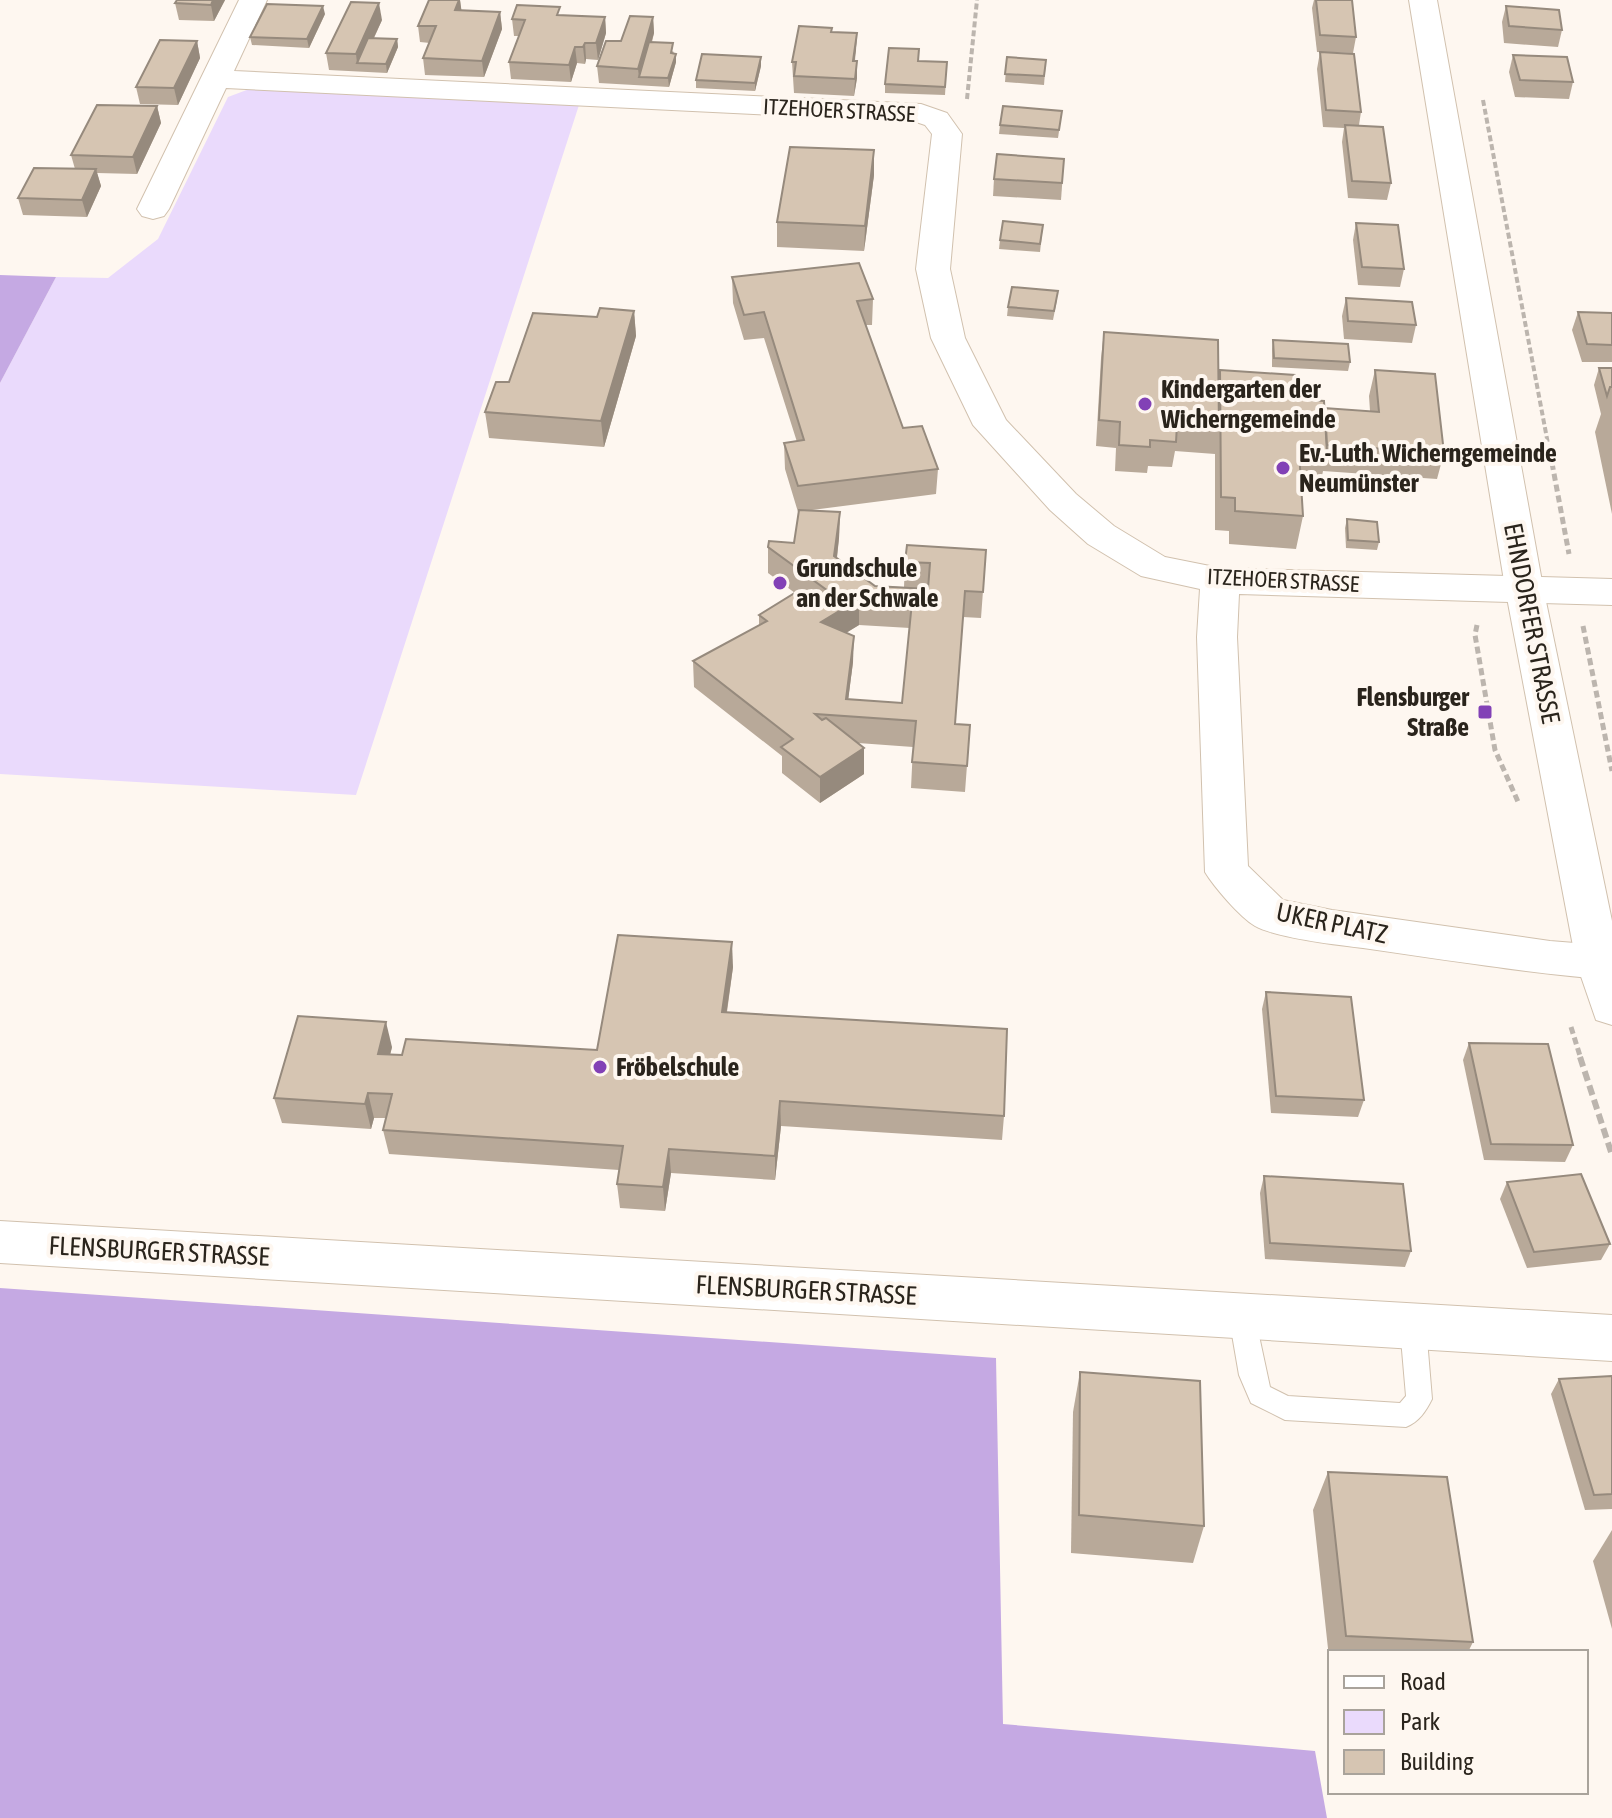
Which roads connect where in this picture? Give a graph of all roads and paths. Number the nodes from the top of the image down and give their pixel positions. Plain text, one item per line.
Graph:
1 (253, 0) edge
2 (977, 0) edge
3 (1423, 0) edge
4 (216, 79) junction
5 (1482, 92) dead end
6 (936, 119) junction
7 (153, 209) dead end
8 (1220, 581) junction
9 (1524, 587) junction
10 (1594, 590) edge
11 (1612, 771) edge
12 (1550, 958) junction
13 (1605, 962) edge
14 (1612, 1007) edge
15 (1612, 1155) edge
16 (0, 1242) edge
17 (1242, 1317) junction
18 (1413, 1327) junction
19 (1612, 1338) edge

1 - 4 street
2 - 6 path
3 - 9 street, EHNDORFER STRASSE
4 - 6 street, ITZEHOER STRASSE
4 - 7 street
5 - 10 path
6 - 8 street, ITZEHOER STRASSE
8 - 9 street, ITZEHOER STRASSE
8 - 12 street, UKER PLATZ
9 - 10 street, ITZEHOER STRASSE
9 - 13 street, EHNDORFER STRASSE
10 - 11 path
12 - 13 street, UKER PLATZ
12 - 15 path
13 - 14 street, EHNDORFER STRASSE
16 - 17 street, FLENSBURGER STRASSE
17 - 18 street, FLENSBURGER STRASSE
17 - 18 lane
18 - 19 street, FLENSBURGER STRASSE

